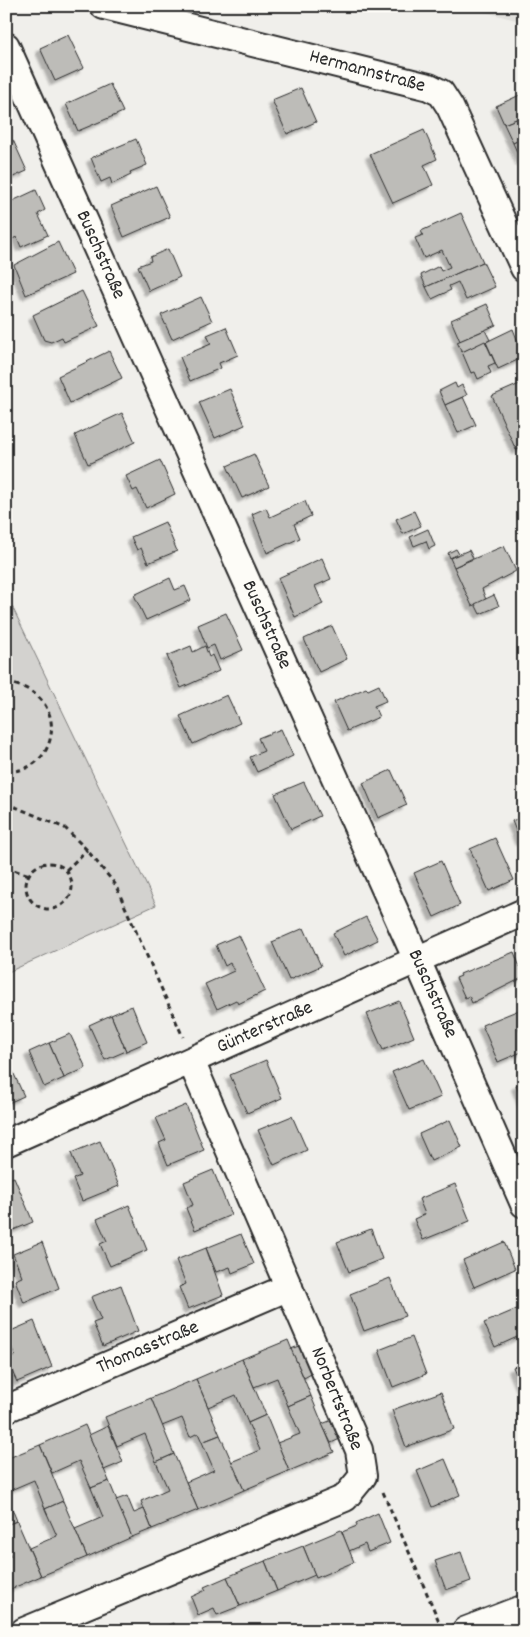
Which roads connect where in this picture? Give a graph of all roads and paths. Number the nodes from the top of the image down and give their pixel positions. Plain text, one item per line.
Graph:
1 (104, 6) edge
2 (6, 46) edge
3 (521, 254) edge
4 (6, 683) edge
5 (6, 771) edge
6 (6, 803) edge
7 (88, 850) junction
8 (6, 868) edge
9 (66, 870) junction
10 (30, 875) junction
11 (524, 912) edge
12 (417, 960) junction
13 (191, 1062) junction
14 (6, 1143) edge
15 (524, 1204) edge
16 (289, 1287) junction
17 (6, 1409) edge
18 (363, 1476) junction
19 (524, 1609) edge
20 (24, 1631) edge
21 (443, 1631) edge
22 (466, 1631) edge

1 - 3 street, Hermannstraße
2 - 12 street, Buschstraße
4 - 5 path
6 - 7 path
7 - 9 path
7 - 13 path
8 - 10 path
9 - 10 path
9 - 10 path
11 - 12 street, Günterstraße
12 - 13 street, Günterstraße
12 - 15 street, Buschstraße
13 - 14 street, Günterstraße
13 - 16 street, Norbertstraße
16 - 17 street, Thomasstraße
16 - 18 street, Norbertstraße
18 - 20 street, Norbertstraße
18 - 21 path
19 - 22 street

